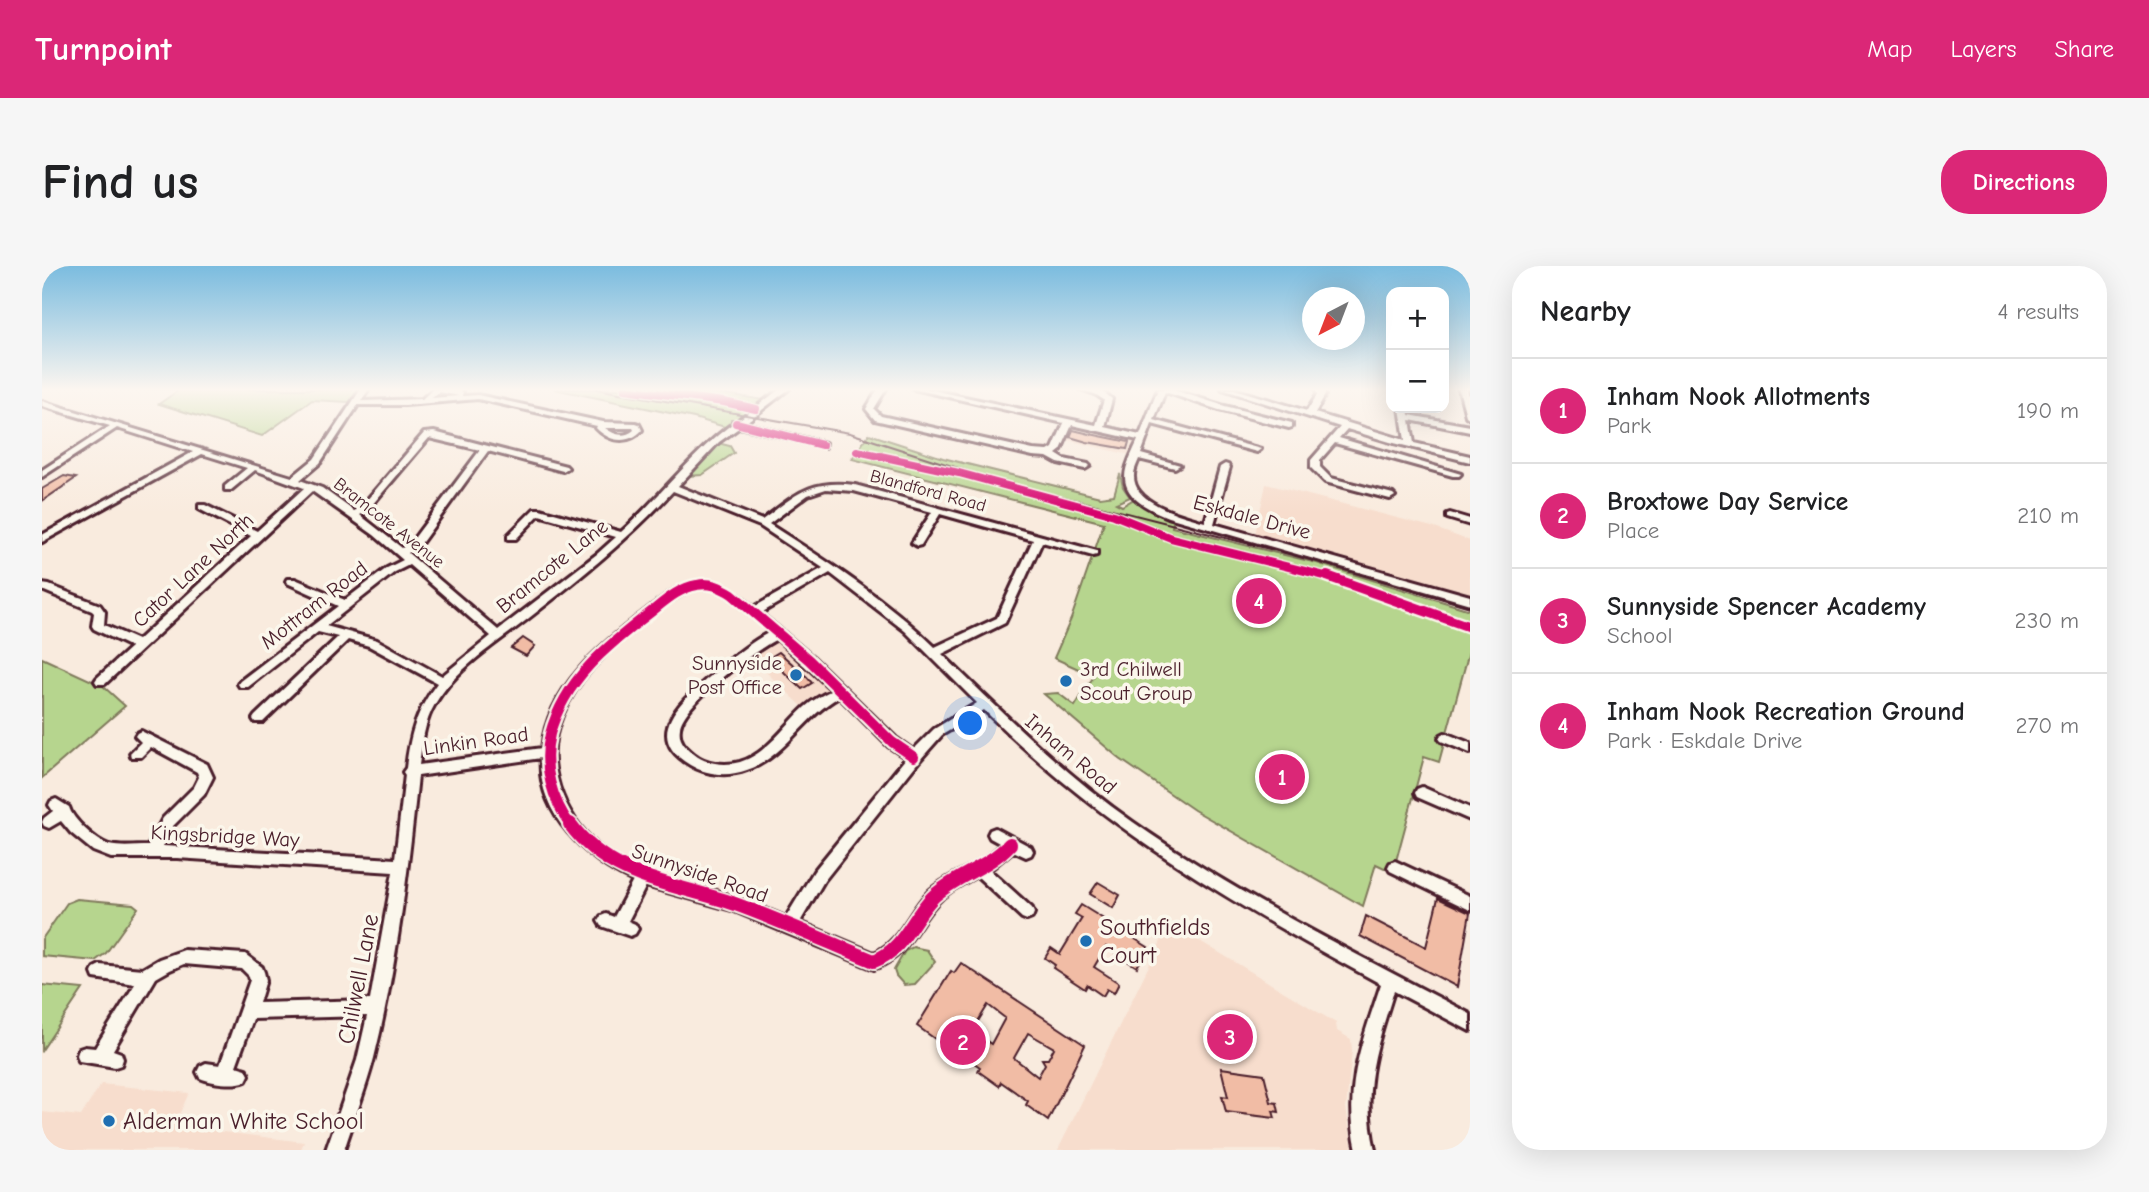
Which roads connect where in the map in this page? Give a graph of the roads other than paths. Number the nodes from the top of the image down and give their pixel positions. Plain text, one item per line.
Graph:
1 (108, 430) edge
2 (134, 430) edge
3 (338, 430) edge
4 (728, 430) edge
5 (762, 430) edge
6 (932, 430) edge
7 (1066, 430) edge
8 (1110, 430) edge
9 (1146, 430) edge
10 (1185, 430) edge
11 (1342, 430) edge
12 (1364, 430) edge
13 (1408, 430) edge
14 (1143, 438) junction
15 (1335, 440) junction
16 (1410, 444) junction
17 (815, 445) dead end
18 (486, 448) junction
19 (1257, 449) dead end
20 (201, 451) junction
21 (1049, 454) junction
22 (1136, 456) junction
23 (1470, 459) edge
24 (1175, 465) dead end
25 (1085, 466) dead end
26 (254, 467) junction
27 (1225, 467) dead end
28 (563, 468) dead end
29 (44, 470) edge
30 (1456, 474) dead end
31 (295, 480) junction
32 (235, 484) dead end
33 (310, 486) junction
34 (671, 487) junction
35 (1390, 498) dead end
36 (201, 507) dead end
37 (524, 508) dead end
38 (938, 510) junction
39 (537, 511) junction
40 (354, 515) junction
41 (1450, 516) dead end
42 (1470, 522) edge
43 (763, 524) junction
44 (1209, 525) junction
45 (513, 532) dead end
46 (259, 536) junction
47 (623, 536) junction
48 (1039, 538) junction
49 (42, 539) edge
50 (917, 543) dead end
51 (1093, 553) dead end
52 (406, 556) junction
53 (831, 568) junction
54 (291, 581) dead end
55 (45, 587) dead end
56 (1470, 600) edge
57 (346, 605) junction
58 (754, 612) junction
59 (317, 628) junction
60 (778, 633) junction
61 (347, 635) junction
62 (498, 636) junction
63 (139, 646) junction
64 (935, 652) junction
65 (101, 681) dead end
66 (444, 682) junction
67 (244, 684) dead end
68 (841, 691) junction
69 (985, 704) junction
70 (259, 719) dead end
71 (1445, 738) dead end
72 (1470, 748) edge
73 (547, 752) junction
74 (136, 753) dead end
75 (914, 757) junction
76 (410, 772) junction
77 (1422, 793) dead end
78 (407, 812) joint
79 (1470, 814) edge
80 (49, 822) dead end
81 (995, 834) dead end
82 (1010, 844) junction
83 (1026, 850) dead end
84 (152, 853) junction
85 (401, 866) junction
86 (1395, 866) dead end
87 (980, 869) junction
88 (642, 878) junction
89 (1470, 903) edge
90 (1027, 913) dead end
91 (618, 925) dead end
92 (790, 925) junction
93 (874, 961) joint
94 (100, 973) dead end
95 (151, 973) junction
96 (1390, 980) junction
97 (377, 1008) junction
98 (248, 1011) junction
99 (1470, 1023) edge
100 (100, 1057) dead end
101 (206, 1072) dead end
102 (335, 1150) edge
103 (1366, 1150) edge

1 - 29 street
2 - 20 street, Bramcote Avenue
3 - 31 street
4 - 34 street, Bramcote Lane
5 - 17 street
6 - 21 street
7 - 21 street
8 - 14 street
9 - 14 street, Eskdale Drive
10 - 19 street
11 - 15 street
12 - 16 street
13 - 16 street
14 - 22 street, Eskdale Drive
15 - 30 street
15 - 35 street
16 - 23 street
18 - 28 street
18 - 40 street
18 - 52 street, Mottram Road
20 - 26 street, Bramcote Avenue
20 - 49 street
21 - 25 street
22 - 24 street
22 - 44 street, Eskdale Drive
26 - 31 street, Bramcote Avenue
26 - 32 street
27 - 44 street
31 - 33 street, Bramcote Avenue
33 - 40 street, Bramcote Avenue
33 - 46 street, Cator Lane North
34 - 43 street, Inham Road
34 - 47 street, Bramcote Lane
36 - 46 street
37 - 39 street
38 - 43 street, Blandford Road
38 - 48 street, Blandford Road
38 - 50 street
39 - 45 street
39 - 47 street
40 - 52 street, Bramcote Avenue
41 - 42 street
43 - 53 street, Inham Road
44 - 56 street, Eskdale Drive
46 - 63 street, Cator Lane North
47 - 62 street, Bramcote Lane
48 - 51 street, Blandford Road
48 - 64 street
52 - 57 street, Mottram Road
52 - 62 street, Bramcote Avenue
53 - 58 street
53 - 64 street, Inham Road
54 - 57 street
55 - 63 street
57 - 59 street, Mottram Road
58 - 60 street, Sunnyside Road
58 - 73 street, Sunnyside Road
59 - 61 street
59 - 67 street, Mottram Road
60 - 68 street, Sunnyside Road
60 - 68 street
61 - 66 street
61 - 70 street
62 - 66 street, Bramcote Lane
63 - 65 street, Cator Lane North
64 - 69 street, Inham Road
66 - 76 street, Bramcote Lane
68 - 75 street, Sunnyside Road
69 - 75 street
69 - 96 street, Inham Road
71 - 72 street
73 - 76 street, Linkin Road
73 - 88 street, Sunnyside Road
74 - 84 street
75 - 92 street
76 - 78 street, Bramcote Lane
77 - 79 street
78 - 85 street, Chilwell Lane
80 - 84 street, Kingsbridge Way
81 - 82 street
82 - 83 street
82 - 87 street
84 - 85 street, Kingsbridge Way
85 - 97 street, Chilwell Lane
86 - 89 street
87 - 90 street
87 - 93 street
88 - 91 street
88 - 92 street, Sunnyside Road
92 - 93 street, Sunnyside Road
94 - 95 street
95 - 98 street
95 - 100 street
96 - 99 street, Inham Road
96 - 103 street
97 - 98 street
97 - 102 street, Chilwell Lane
98 - 101 street

